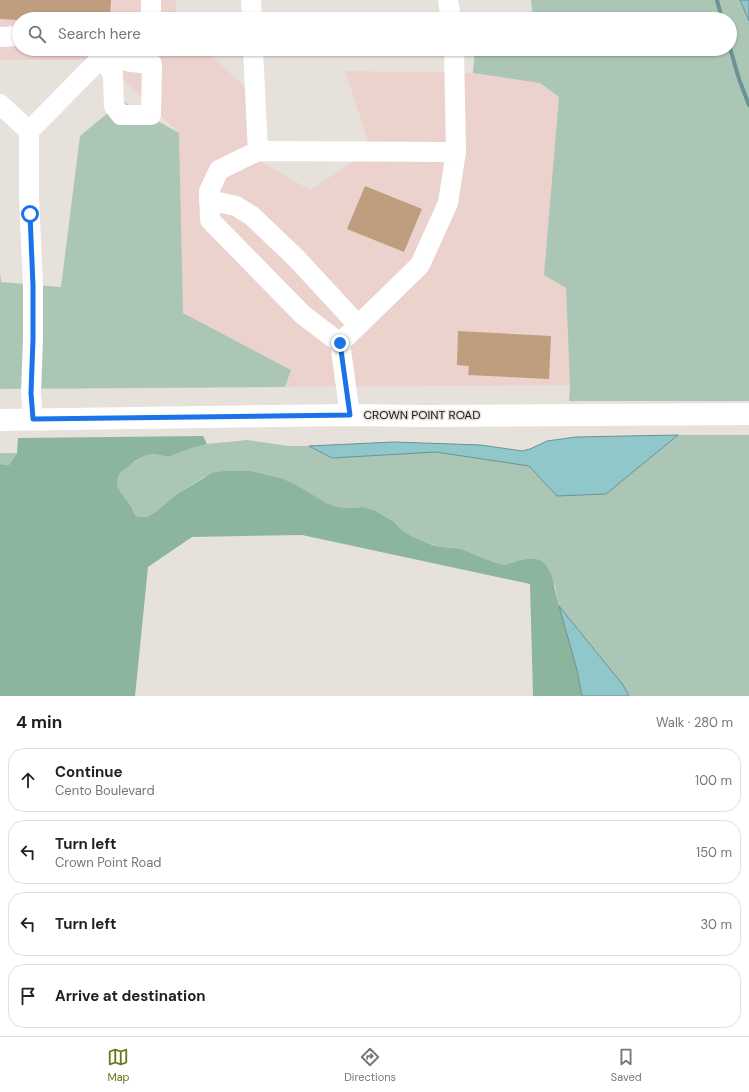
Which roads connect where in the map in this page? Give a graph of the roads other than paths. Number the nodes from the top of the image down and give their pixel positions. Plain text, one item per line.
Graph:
1 (151, 0) edge
2 (251, 0) edge
3 (448, 0) edge
4 (151, 12) edge
5 (252, 12) edge
6 (450, 12) edge
7 (12, 36) edge
8 (0, 37) edge
9 (98, 56) edge
10 (253, 56) edge
11 (454, 56) edge
12 (0, 104) edge
13 (29, 131) junction
14 (258, 151) junction
15 (456, 152) junction
16 (209, 200) junction
17 (358, 326) junction
18 (340, 343) junction
19 (749, 414) edge
20 (350, 415) junction
21 (33, 419) junction
22 (0, 420) edge

1 - 4 street
2 - 5 street
3 - 6 street
7 - 8 street
9 - 13 street
10 - 14 street
11 - 15 street
12 - 13 street
13 - 21 street
14 - 15 street
14 - 16 street
15 - 17 street
16 - 17 street
16 - 18 street
17 - 18 street
18 - 20 street
19 - 20 main road, CROWN POINT ROAD
20 - 21 main road, CROWN POINT ROAD
21 - 22 main road, CROWN POINT ROAD

